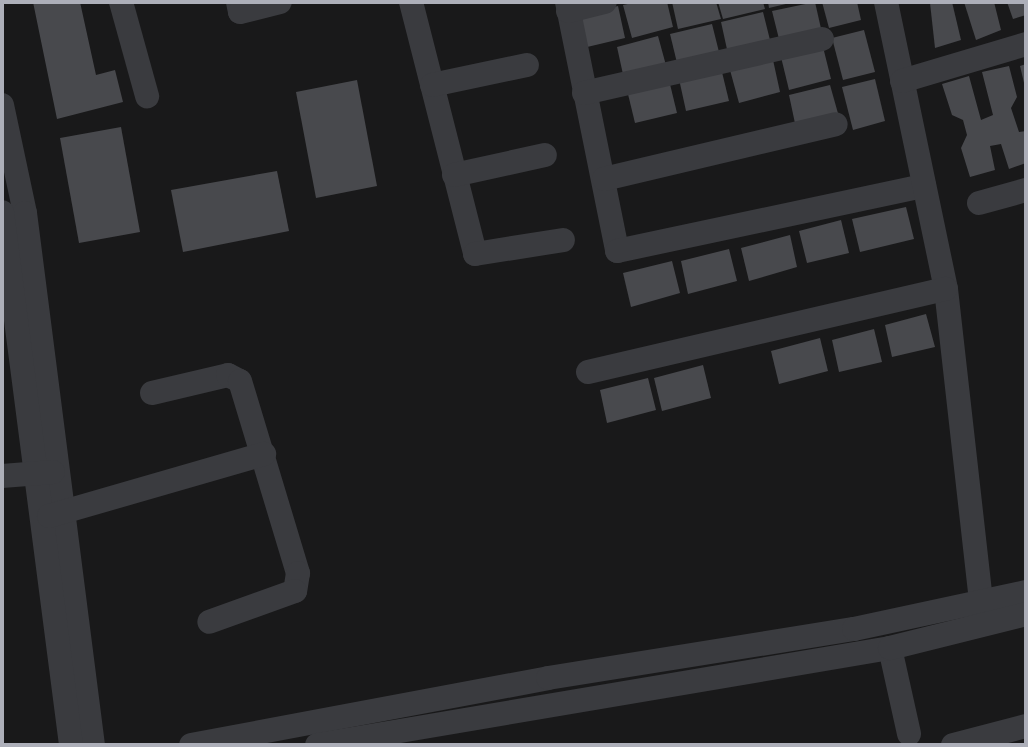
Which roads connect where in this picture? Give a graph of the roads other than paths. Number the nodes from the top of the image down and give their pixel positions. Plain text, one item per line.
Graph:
1 (121, 2) edge
2 (238, 2) edge
3 (280, 2) edge
4 (411, 2) edge
5 (605, 2) edge
6 (886, 2) edge
7 (567, 6) edge
8 (822, 39) dead end
9 (1026, 44) edge
10 (527, 65) dead end
11 (902, 81) junction
12 (432, 85) junction
13 (584, 93) junction
14 (147, 96) dead end
15 (2, 105) edge
16 (836, 124) dead end
17 (545, 155) dead end
18 (454, 175) junction
19 (604, 178) junction
20 (924, 186) junction
21 (1026, 190) edge
22 (979, 203) dead end
23 (2, 216) edge
24 (563, 240) dead end
25 (946, 289) junction
26 (11, 344) edge
27 (588, 372) dead end
28 (152, 393) dead end
29 (264, 454) junction
30 (47, 472) junction
31 (2, 476) edge
32 (54, 515) junction
33 (1026, 592) edge
34 (982, 614) junction
35 (1026, 614) edge
36 (209, 622) dead end
37 (890, 648) junction
38 (1026, 726) edge
39 (909, 734) dead end
40 (71, 745) edge
41 (93, 745) edge
42 (191, 745) edge
43 (317, 745) edge
44 (953, 745) edge

1 - 14 street
2 - 3 street
4 - 12 street
5 - 7 street
6 - 11 street
7 - 13 street
8 - 13 street
9 - 11 street
10 - 12 street
11 - 20 street
12 - 18 street
13 - 19 street
15 - 30 street
16 - 19 street
17 - 18 street
18 - 24 street
19 - 20 street
20 - 25 street
21 - 22 street
23 - 26 street
25 - 27 street
25 - 34 street
26 - 30 street
28 - 29 street
29 - 32 street
29 - 36 street
30 - 31 street
30 - 32 street
32 - 40 street
32 - 41 street
33 - 34 street
34 - 35 street
34 - 37 street
34 - 42 street
37 - 39 street
37 - 43 street
38 - 44 street

